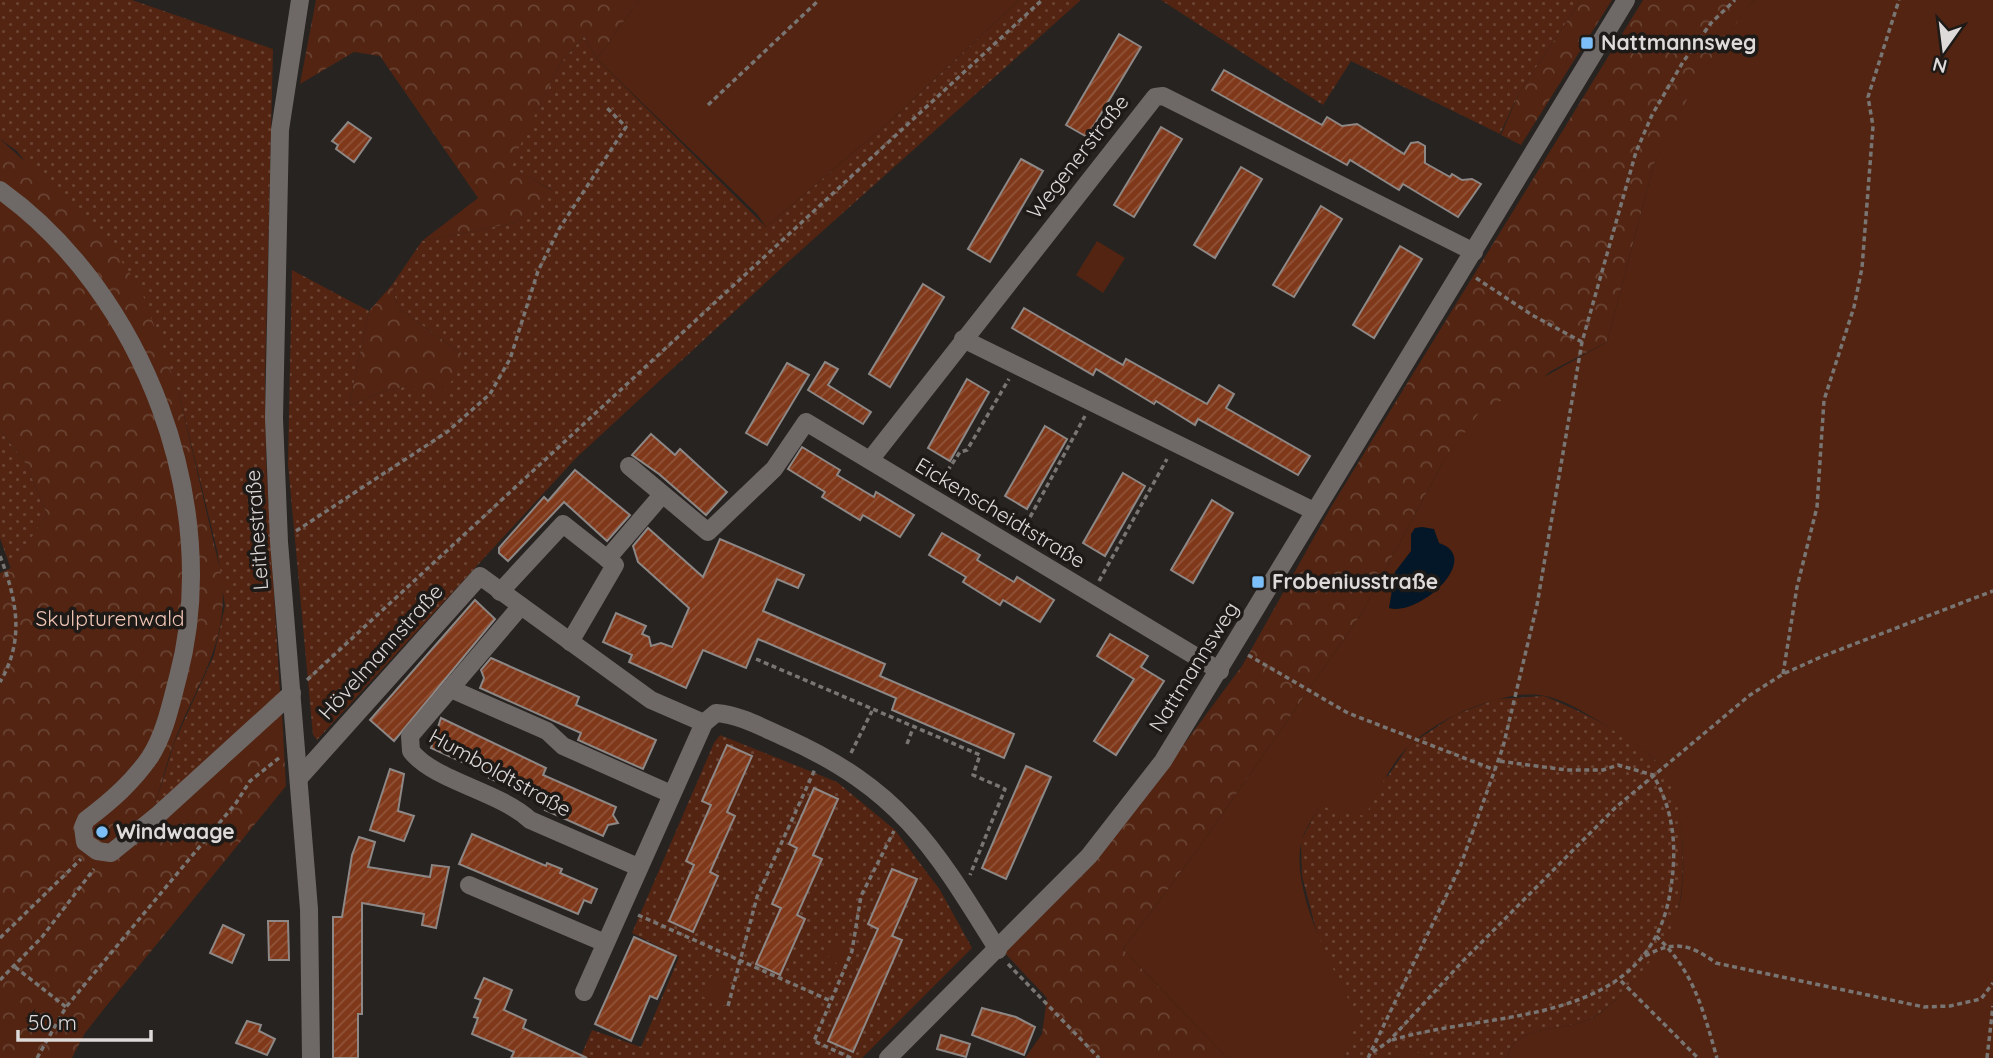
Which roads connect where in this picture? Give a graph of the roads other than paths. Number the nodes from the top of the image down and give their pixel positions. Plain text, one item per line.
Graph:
1 (300, 0) edge
2 (1626, 0) edge
3 (0, 190) edge
4 (1474, 252) junction
5 (963, 339) junction
6 (870, 460) junction
7 (629, 466) dead end
8 (661, 496) junction
9 (1314, 511) junction
10 (607, 559) junction
11 (500, 592) junction
12 (521, 606) junction
13 (570, 642) junction
14 (1220, 671) junction
15 (451, 689) junction
16 (292, 693) junction
17 (704, 723) junction
18 (299, 778) junction
19 (671, 794) junction
20 (638, 867) junction
21 (469, 884) dead end
22 (605, 943) junction
23 (998, 950) junction
24 (584, 992) dead end
25 (311, 1058) edge
26 (888, 1058) edge

1 - 16 street, Leithestraße
2 - 4 street, Nattmannsweg
3 - 16 street
4 - 5 street, Wegenerstraße
4 - 9 street, Nattmannsweg
5 - 6 street, Wegenerstraße
5 - 9 street
6 - 8 street, Eickenscheidtstraße
6 - 14 street, Eickenscheidtstraße
7 - 8 street
8 - 10 street
9 - 14 street, Nattmannsweg
10 - 11 street
10 - 13 street
11 - 12 street, Hövelmannstraße
11 - 18 street, Hövelmannstraße
12 - 13 street, Hövelmannstraße
12 - 15 street, Humboldtstraße
13 - 17 street, Hövelmannstraße
14 - 23 street, Nattmannsweg
15 - 19 street
15 - 20 street, Humboldtstraße
16 - 18 street, Leithestraße
17 - 19 street
17 - 23 street
18 - 25 street, Leithestraße
19 - 20 street
20 - 22 street
21 - 22 street
22 - 24 street
23 - 26 street, Nattmannsweg

